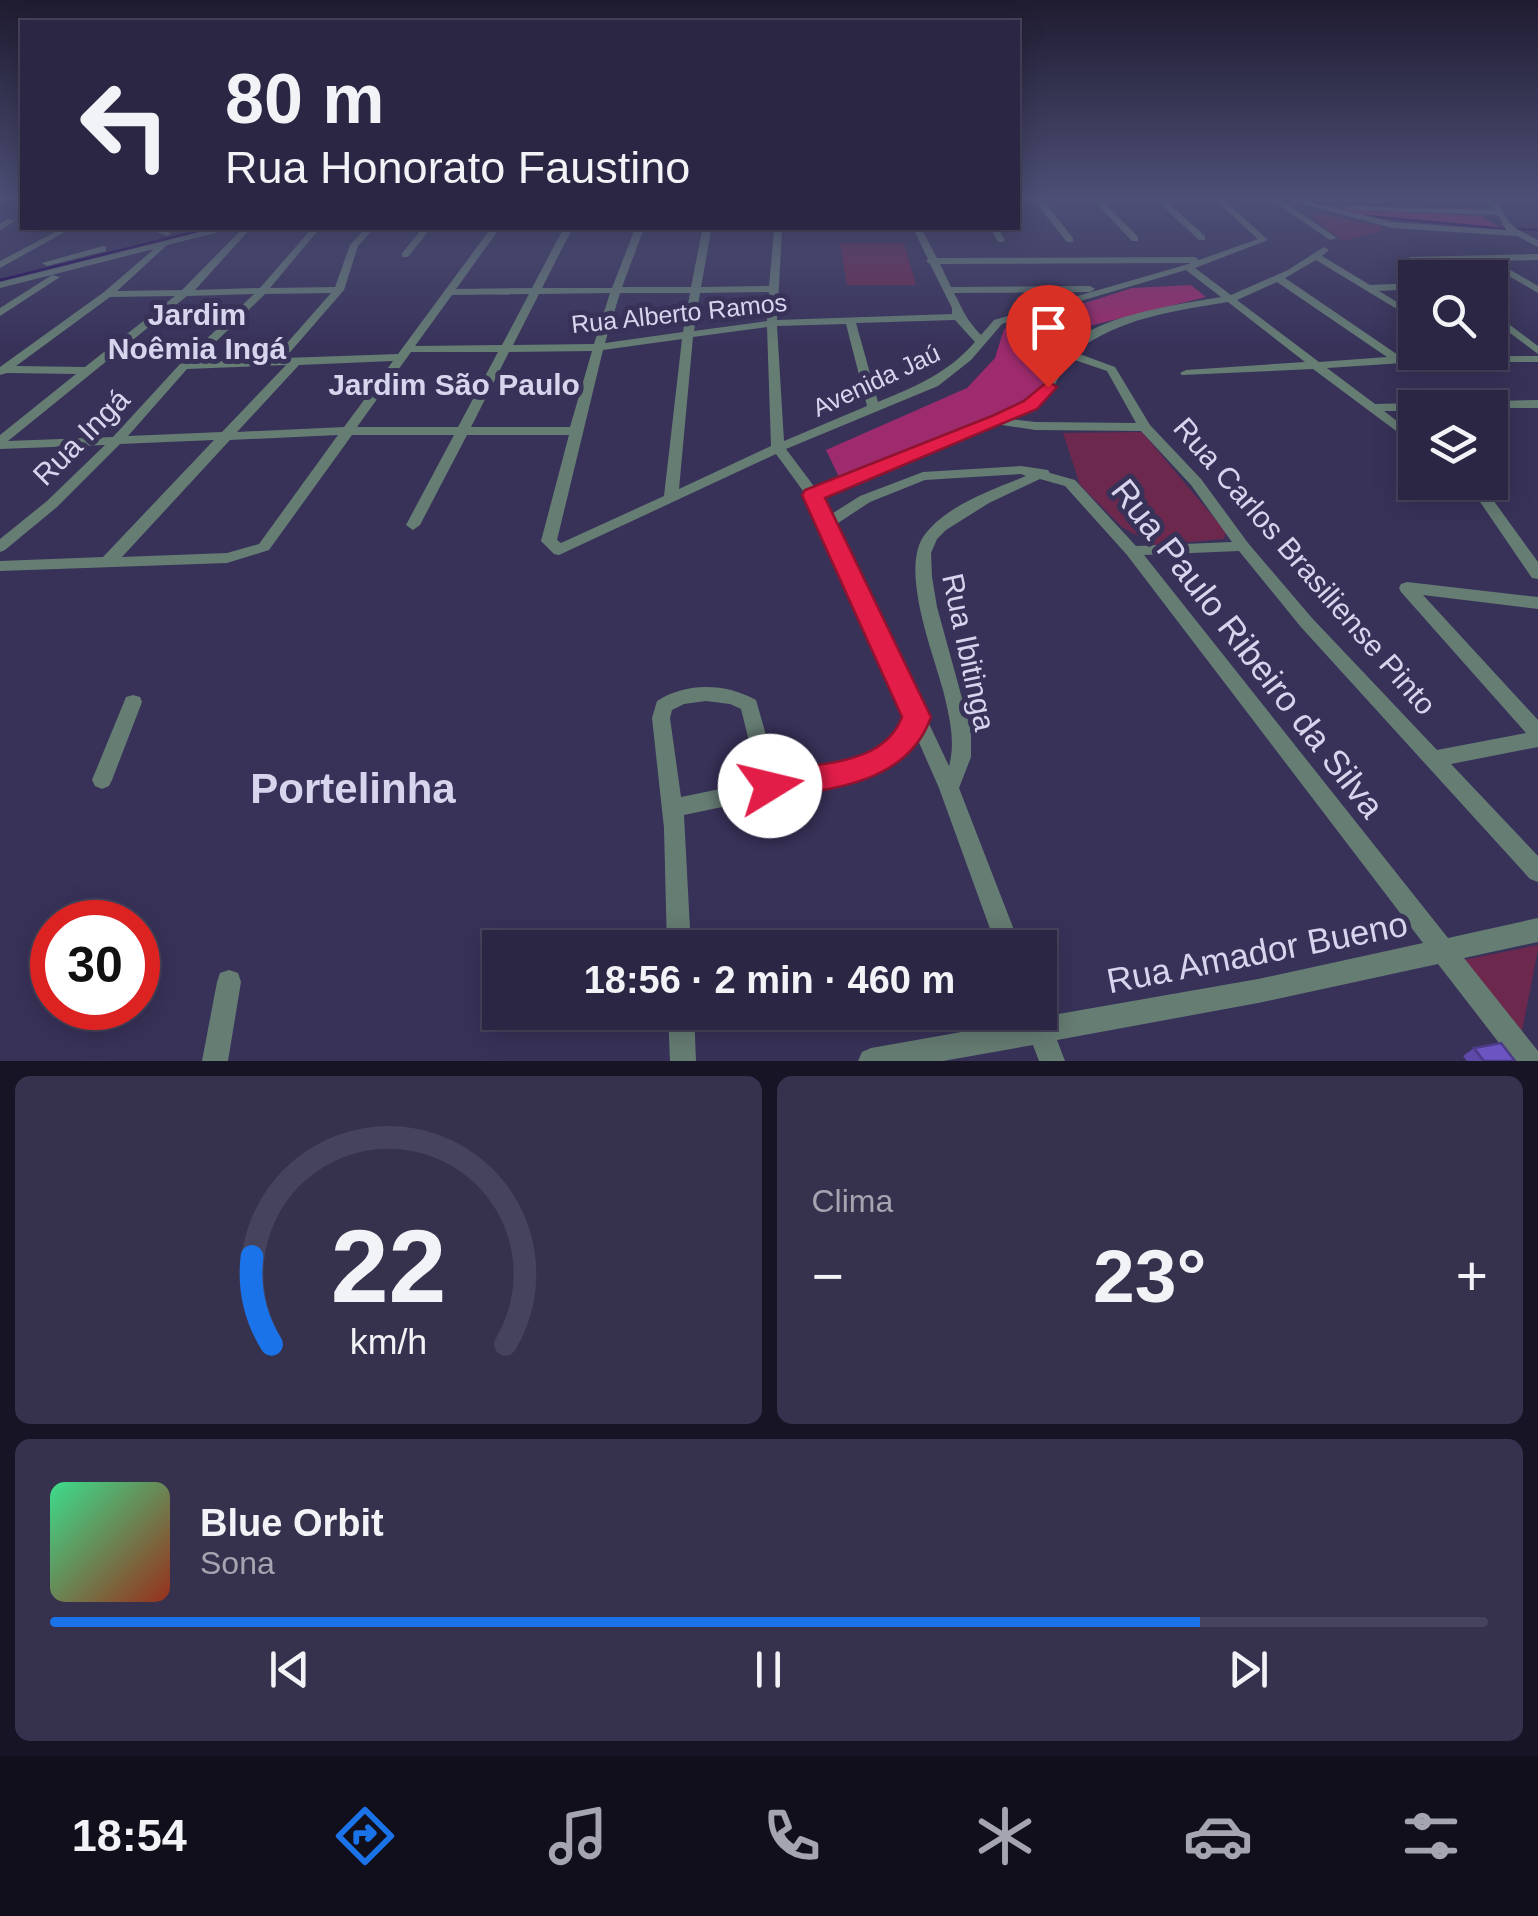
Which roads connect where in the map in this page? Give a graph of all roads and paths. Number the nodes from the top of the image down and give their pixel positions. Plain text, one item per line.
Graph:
1 (30, 249) edge
2 (119, 249) edge
3 (132, 249) edge
4 (155, 249) edge
5 (227, 249) edge
6 (299, 249) edge
7 (353, 249) edge
8 (410, 249) edge
9 (479, 249) edge
10 (557, 249) edge
11 (631, 249) edge
12 (704, 249) edge
13 (777, 249) edge
14 (925, 249) edge
15 (1240, 249) edge
16 (405, 255) dead end
17 (1538, 257) edge
18 (1483, 258) junction
19 (1210, 259) junction
20 (1410, 260) edge
21 (931, 262) junction
22 (0, 265) edge
23 (1188, 267) junction
24 (66, 269) junction
25 (0, 275) edge
26 (1278, 278) junction
27 (0, 286) edge
28 (1398, 287) edge
29 (1110, 288) junction
30 (1368, 288) junction
31 (774, 289) junction
32 (338, 290) junction
33 (536, 290) junction
34 (613, 290) junction
35 (698, 290) junction
36 (949, 290) junction
37 (1538, 290) edge
38 (448, 292) junction
39 (261, 293) junction
40 (108, 294) junction
41 (182, 295) junction
42 (1231, 300) junction
43 (1398, 306) edge
44 (0, 313) edge
45 (958, 317) junction
46 (850, 319) junction
47 (772, 323) junction
48 (1508, 327) edge
49 (688, 333) junction
50 (980, 340) junction
51 (602, 344) junction
52 (505, 349) junction
53 (1538, 351) edge
54 (402, 353) junction
55 (1066, 353) junction
56 (1508, 356) edge
57 (1538, 358) edge
58 (1398, 360) edge
59 (1398, 361) edge
60 (276, 362) junction
61 (296, 362) junction
62 (1315, 364) junction
63 (184, 366) junction
64 (2, 371) edge
65 (89, 371) junction
66 (1186, 373) dead end
67 (1538, 404) edge
68 (874, 408) junction
69 (1371, 408) junction
70 (999, 420) junction
71 (1145, 427) junction
72 (1398, 428) edge
73 (462, 430) junction
74 (576, 430) junction
75 (348, 431) junction
76 (227, 436) junction
77 (118, 440) junction
78 (0, 443) edge
79 (778, 448) junction
80 (1043, 474) junction
81 (813, 495) junction
82 (671, 498) junction
83 (1485, 500) edge
84 (413, 524) dead end
85 (826, 524) junction
86 (0, 546) edge
87 (1242, 546) junction
88 (1132, 551) junction
89 (106, 563) junction
90 (0, 566) edge
91 (1538, 574) edge
92 (1538, 602) edge
93 (134, 702) dead end
94 (917, 717) junction
95 (1538, 736) edge
96 (1434, 760) junction
97 (102, 780) dead end
98 (770, 786) junction
99 (949, 788) junction
100 (673, 808) junction
101 (1538, 872) edge
102 (678, 930) edge
103 (1002, 930) edge
104 (1538, 930) edge
105 (1442, 950) junction
106 (230, 982) dead end
107 (1057, 1018) edge
108 (682, 1030) edge
109 (1000, 1030) edge
110 (1040, 1030) edge
111 (215, 1061) edge
112 (683, 1061) edge
113 (871, 1061) edge
114 (1052, 1061) edge
115 (1529, 1061) edge

1 - 22 street
2 - 25 street
3 - 24 street
4 - 40 street
5 - 41 street
6 - 39 street, Rua Ingá
7 - 32 street
8 - 16 street
9 - 38 street
10 - 33 street
11 - 34 street
12 - 35 street
13 - 31 street
14 - 21 street
15 - 19 street, Avenida Jaú
17 - 18 street
18 - 20 street
18 - 37 street
19 - 21 street
19 - 23 street, Avenida Jaú
21 - 36 street
23 - 29 street, Avenida Jaú
23 - 42 street
24 - 27 street
24 - 44 street
26 - 30 street
26 - 42 street
26 - 58 street
28 - 30 street
29 - 36 street
29 - 50 street, Avenida Jaú
30 - 43 street
31 - 35 street
31 - 47 street
32 - 39 street
32 - 60 street
33 - 34 street
33 - 38 street
33 - 52 street
34 - 35 street
34 - 51 street
35 - 49 street
36 - 45 street
38 - 54 street
39 - 41 street
39 - 63 street, Rua Ingá
40 - 41 street
40 - 64 street
41 - 65 street
42 - 55 street
42 - 62 street
45 - 46 street, Rua Alberto Ramos
45 - 50 street
46 - 47 street, Rua Alberto Ramos
46 - 68 street
47 - 49 street, Rua Alberto Ramos
47 - 79 street
48 - 53 street
49 - 51 street, Rua Alberto Ramos
49 - 82 street
50 - 68 street, Avenida Jaú
51 - 52 street, Rua Alberto Ramos
51 - 74 street
52 - 54 street, Rua Alberto Ramos
52 - 73 street
54 - 61 street, Rua Alberto Ramos
54 - 75 street
55 - 70 street
55 - 71 street, Rua Carlos Brasiliense Pinto
56 - 57 street
59 - 62 street
60 - 61 street, Rua Alberto Ramos
60 - 63 street, Rua Alberto Ramos
61 - 76 street
62 - 66 street
62 - 69 street
63 - 77 street, Rua Ingá
64 - 65 street
65 - 78 street
67 - 69 street
68 - 79 street, Avenida Jaú
69 - 72 street
70 - 71 street
70 - 81 street
71 - 87 street, Rua Carlos Brasiliense Pinto
73 - 74 street
73 - 75 street
73 - 84 street
74 - 82 street, Avenida Jaú
75 - 76 street
75 - 89 street
76 - 77 street
76 - 89 street
77 - 78 street
77 - 86 street, Rua Ingá
79 - 81 street
79 - 82 street, Avenida Jaú
80 - 85 street, Rua Paulo Ribeiro da Silva
80 - 88 street, Rua Paulo Ribeiro da Silva
80 - 99 street, Rua Ibitinga
81 - 85 street
83 - 91 street
85 - 94 street
87 - 88 street
87 - 96 street, Rua Carlos Brasiliense Pinto
88 - 105 street, Rua Paulo Ribeiro da Silva
89 - 90 street
92 - 95 street
93 - 97 street
94 - 98 street
94 - 99 street
95 - 96 street
96 - 101 street, Rua Carlos Brasiliense Pinto
98 - 100 street
98 - 100 street
99 - 103 street
100 - 102 street
104 - 105 street, Rua Amador Bueno
105 - 107 street, Rua Amador Bueno
105 - 115 street, Rua Paulo Ribeiro da Silva
106 - 111 street
108 - 112 street
109 - 113 street, Rua Amador Bueno
110 - 114 street

